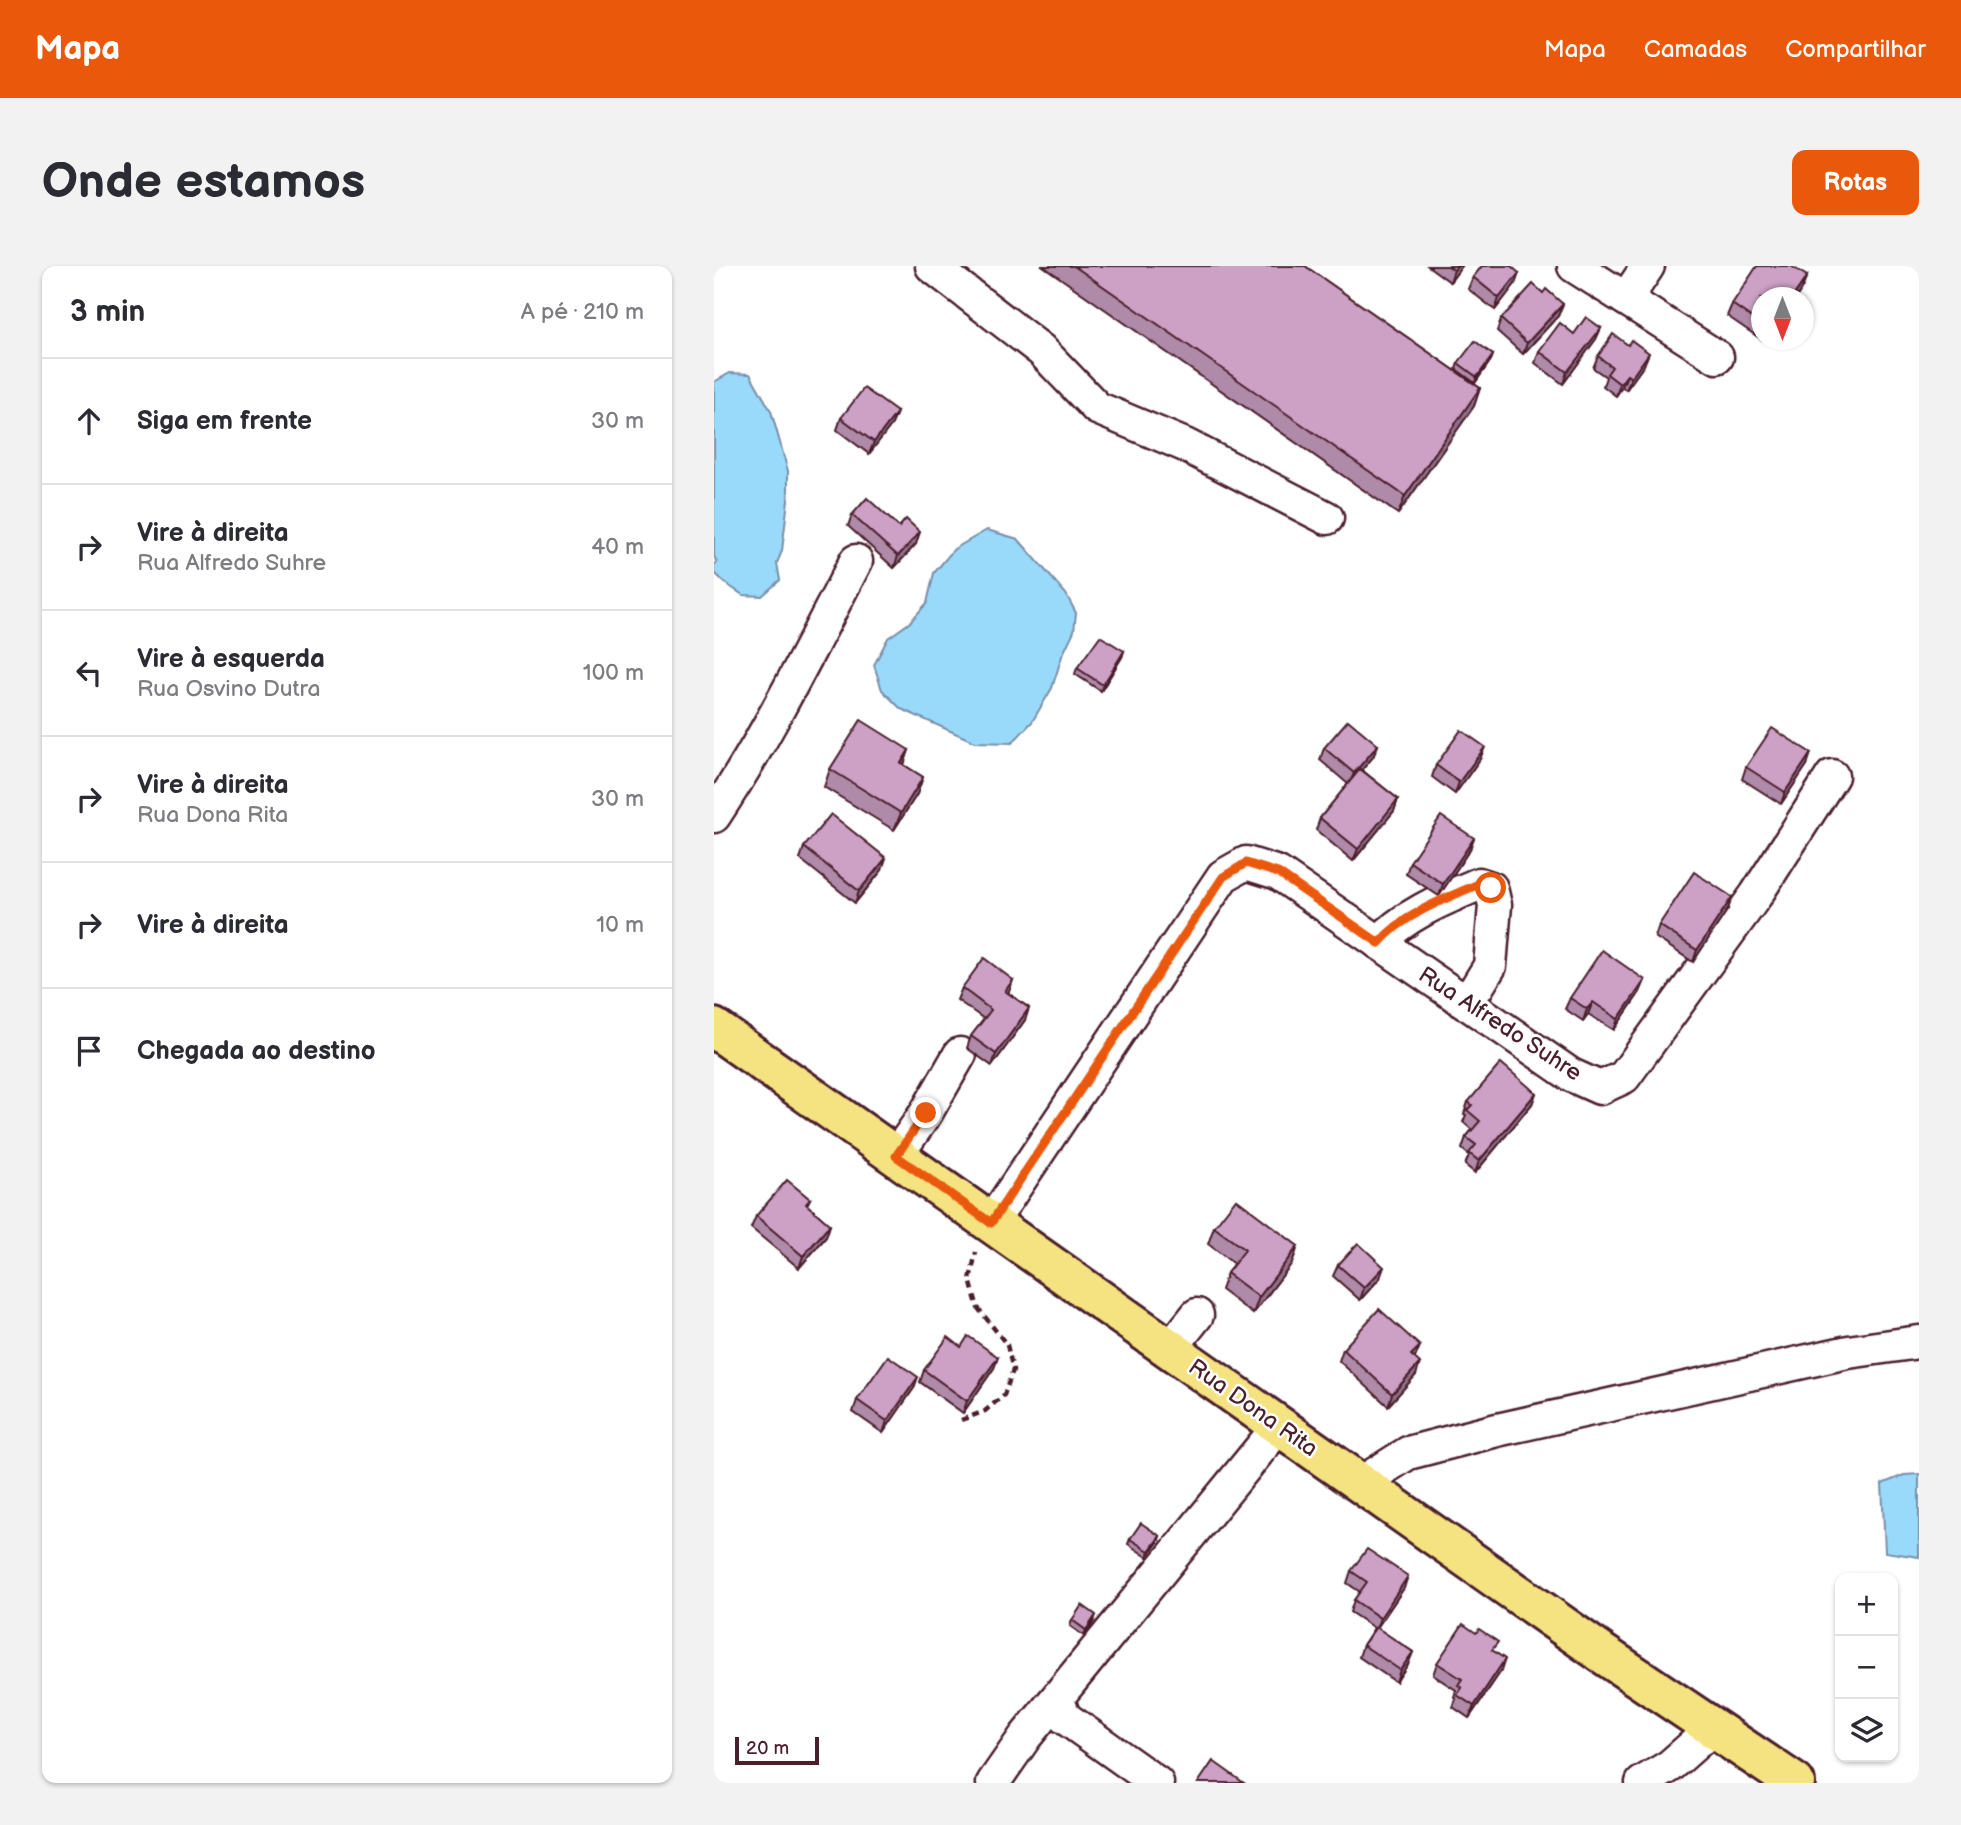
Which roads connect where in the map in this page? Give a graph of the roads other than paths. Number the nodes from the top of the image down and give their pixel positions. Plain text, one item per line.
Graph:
1 (932, 266) edge
2 (1574, 266) edge
3 (1648, 266) edge
4 (1626, 299) junction
5 (1717, 357) dead end
6 (1327, 519) dead end
7 (856, 561) dead end
8 (1832, 776) dead end
9 (714, 816) edge
10 (1379, 943) junction
11 (1465, 1003) junction
12 (714, 1028) edge
13 (960, 1054) dead end
14 (896, 1156) junction
15 (986, 1220) junction
16 (1197, 1315) dead end
17 (1919, 1342) edge
18 (1170, 1349) junction
19 (1279, 1426) junction
20 (1361, 1483) junction
21 (1058, 1699) junction
22 (1713, 1728) junction
23 (993, 1783) edge
24 (1157, 1783) edge
25 (1642, 1783) edge
26 (1795, 1783) edge

1 - 6 street
2 - 4 street
3 - 4 street
4 - 5 street
7 - 9 street
8 - 11 street, Rua Alfredo Suhre
10 - 11 street, Rua Alfredo Suhre
10 - 11 street
10 - 15 street, Rua Alfredo Suhre
12 - 14 main road, Rua Dona Rita
13 - 14 street
14 - 15 main road, Rua Dona Rita
15 - 18 main road, Rua Dona Rita
16 - 18 street
17 - 20 street
18 - 19 main road, Rua Dona Rita
19 - 20 main road, Rua Dona Rita
19 - 21 street
20 - 22 main road, Rua Dona Rita
21 - 23 street
21 - 24 street
22 - 25 street
22 - 26 main road, Rua Dona Rita

